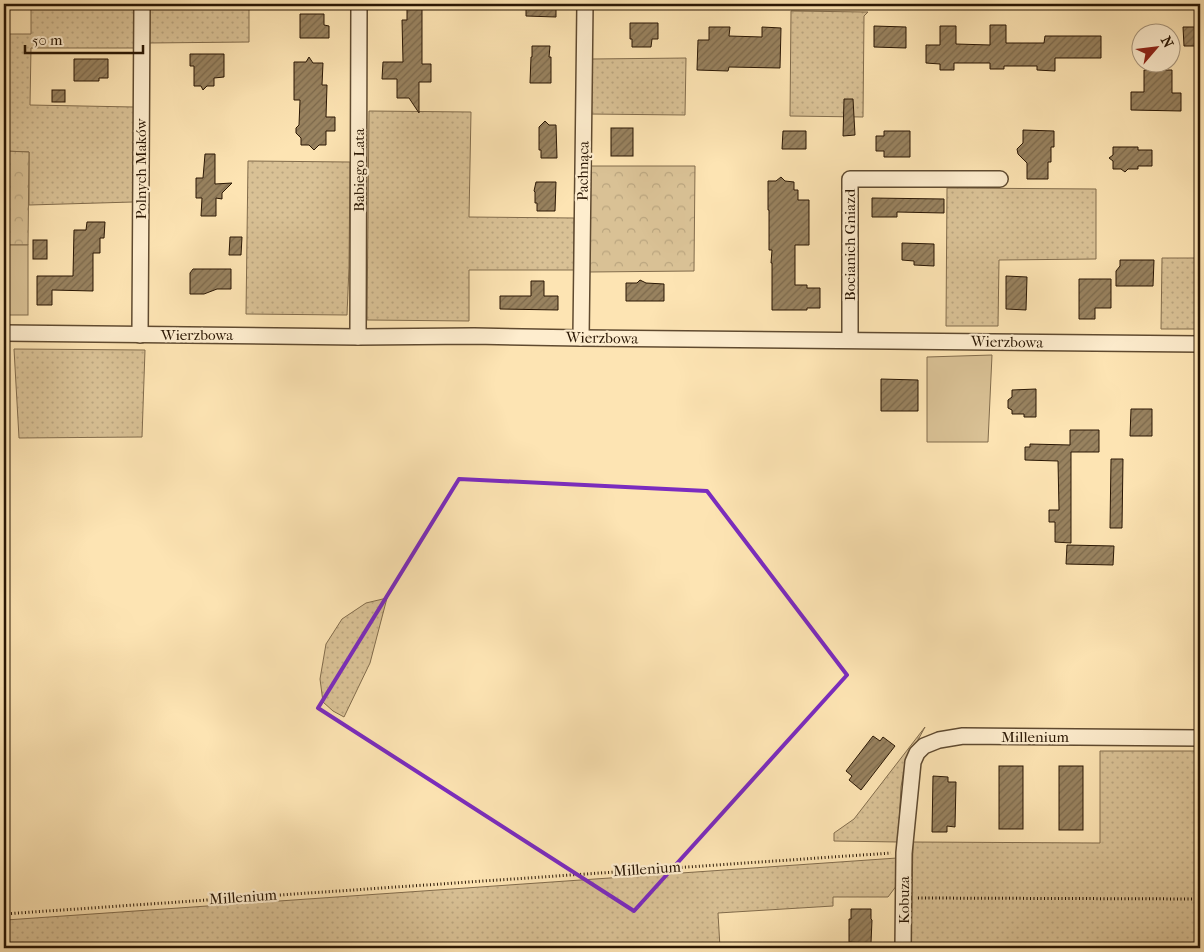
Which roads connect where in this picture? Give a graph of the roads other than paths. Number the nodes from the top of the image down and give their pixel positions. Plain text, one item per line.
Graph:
1 (142, 4) edge
2 (359, 4) edge
3 (585, 4) edge
4 (1000, 179) dead end
5 (4, 333) edge
6 (140, 335) junction
7 (358, 337) junction
8 (581, 338) junction
9 (850, 340) junction
10 (1200, 344) edge
11 (1200, 738) edge
12 (904, 852) joint
13 (903, 948) edge

1 - 6 street, Polnych Maków
2 - 7 street, Babiego Lata
3 - 8 street, Pachnąca
4 - 9 street, Bocianich Gniazd
5 - 6 street, Wierzbowa
6 - 7 street, Wierzbowa
7 - 8 street, Wierzbowa
8 - 9 street, Wierzbowa
9 - 10 street, Wierzbowa
11 - 12 street, Millenium
12 - 13 street, Kobuza

